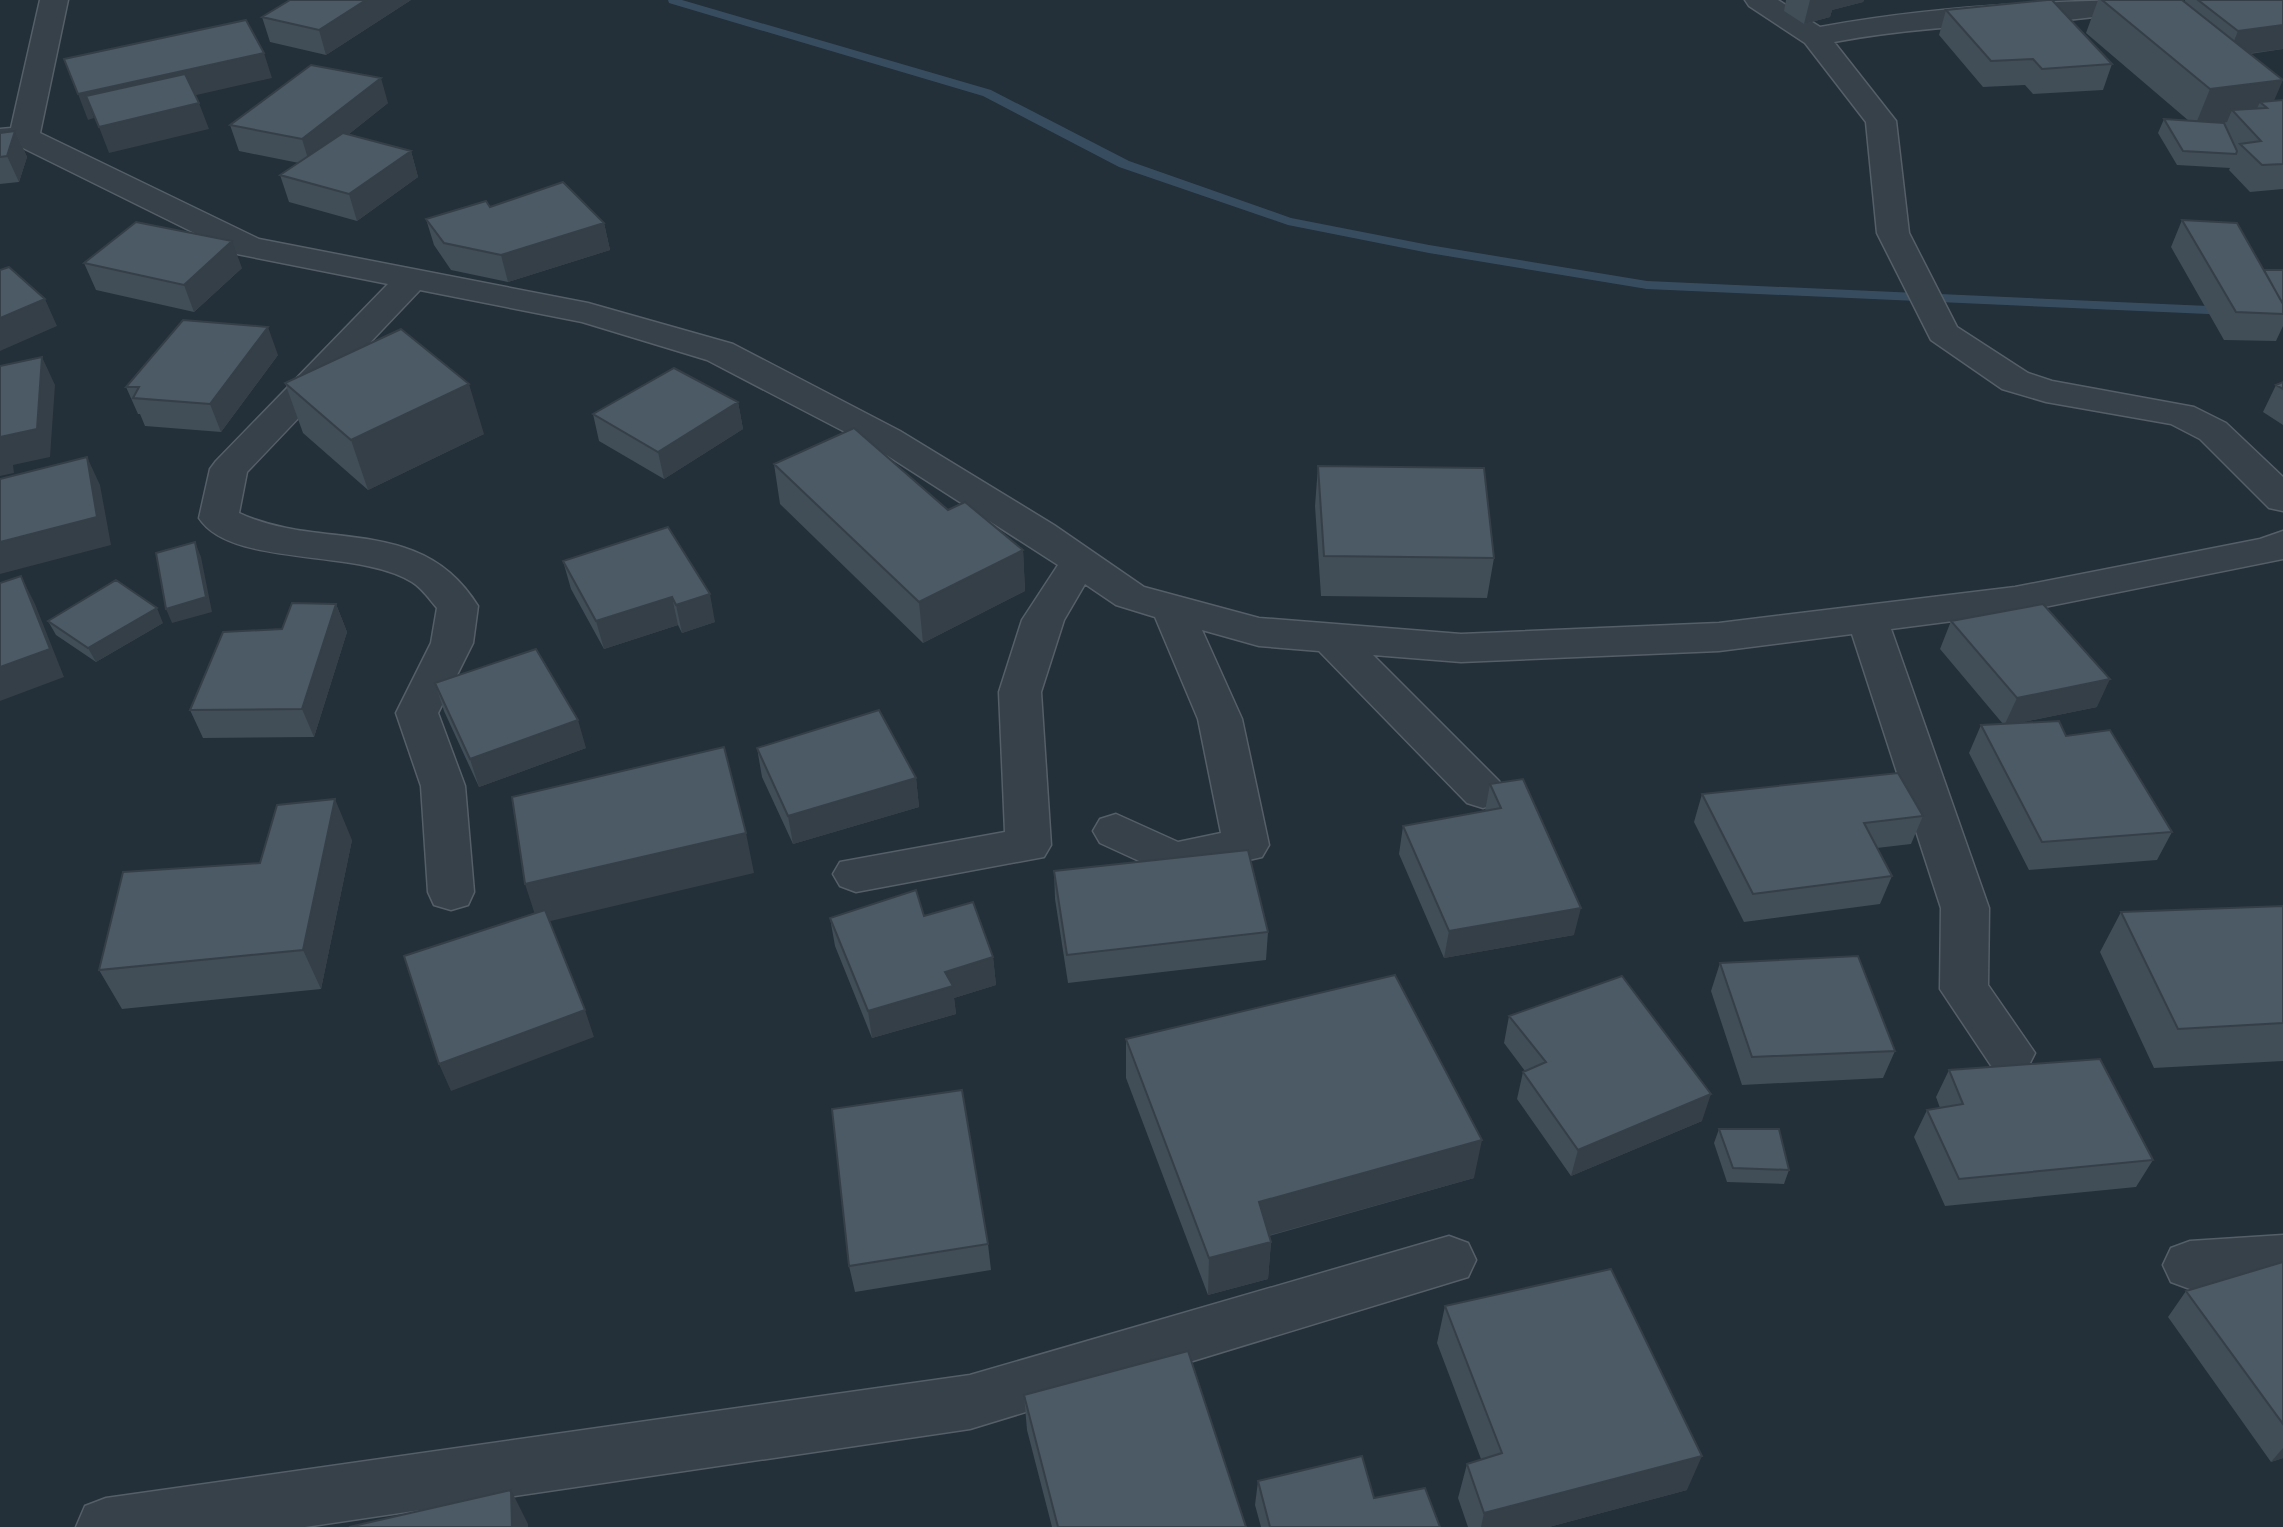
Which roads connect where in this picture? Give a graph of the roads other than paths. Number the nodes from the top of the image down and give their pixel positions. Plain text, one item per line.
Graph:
1 (54, 0) edge
2 (1759, 0) edge
3 (2152, 0) edge
4 (1815, 37) junction
5 (12, 137) edge
6 (411, 280) junction
7 (2283, 499) edge
8 (2279, 549) edge
9 (1080, 561) junction
10 (1172, 608) junction
11 (1867, 619) junction
12 (1331, 638) junction
13 (1483, 792) dead end
14 (1116, 831) dead end
15 (856, 874) dead end
16 (451, 892) dead end
17 (2010, 1053) dead end
18 (2283, 1259) edge
19 (1449, 1260) dead end
20 (2190, 1265) dead end
21 (106, 1527) edge

1 - 5 street
2 - 4 street
3 - 4 street
4 - 7 street
5 - 6 street
6 - 9 street
6 - 16 street
8 - 11 street
9 - 10 street
9 - 15 street
10 - 12 street
10 - 14 street
11 - 12 street
11 - 17 street
12 - 13 street
18 - 20 street
19 - 21 street

